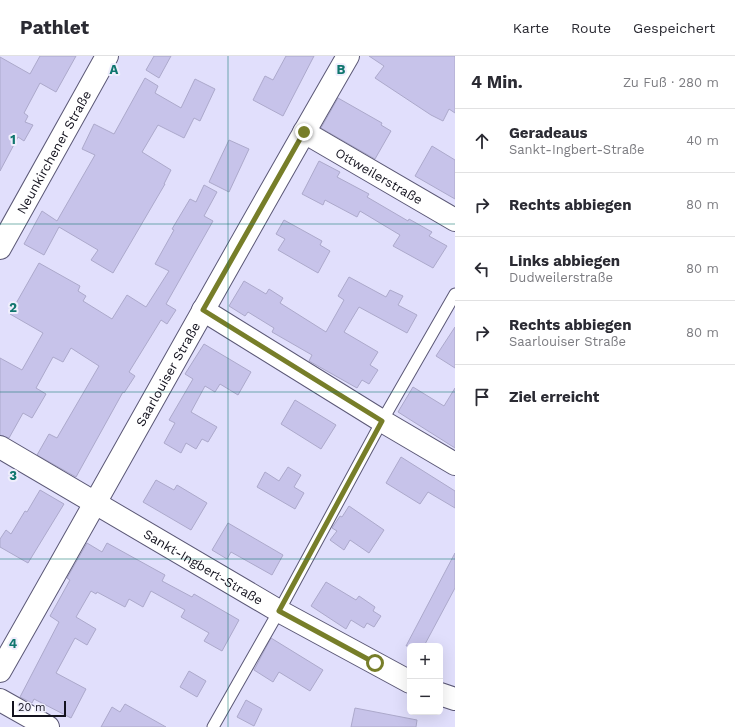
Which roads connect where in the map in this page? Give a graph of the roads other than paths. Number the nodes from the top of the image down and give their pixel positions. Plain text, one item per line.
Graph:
1 (107, 56) edge
2 (348, 56) edge
3 (304, 132) junction
4 (455, 220) edge
5 (0, 248) edge
6 (455, 294) edge
7 (203, 310) junction
8 (382, 421) junction
9 (0, 447) edge
10 (455, 464) edge
11 (96, 503) junction
12 (279, 611) junction
13 (0, 671) edge
14 (407, 680) edge
15 (443, 695) edge
16 (455, 699) edge
17 (0, 700) edge
18 (48, 727) edge
19 (213, 727) edge

1 - 5 street, Neunkirchener Straße
2 - 3 street, Saarlouiser Straße
3 - 4 street, Ottweilerstraße
3 - 7 street, Saarlouiser Straße
6 - 8 lane
7 - 8 street
7 - 11 street, Saarlouiser Straße
8 - 10 street
8 - 12 lane
9 - 11 street, Sankt-Ingbert-Straße
11 - 12 street, Sankt-Ingbert-Straße
11 - 13 street, Saarlouiser Straße
12 - 14 street, Sankt-Ingbert-Straße
12 - 19 lane
15 - 16 street
17 - 18 street

